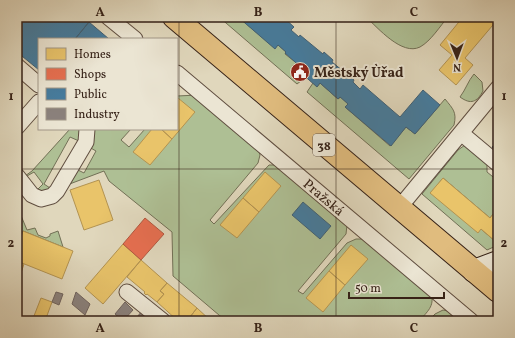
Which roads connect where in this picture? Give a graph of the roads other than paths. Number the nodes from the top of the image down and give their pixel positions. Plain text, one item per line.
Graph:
1 (174, 17) edge
2 (111, 18) edge
3 (134, 38) edge
4 (17, 66) edge
5 (178, 74) edge
6 (38, 84) edge
7 (498, 88) edge
8 (38, 103) edge
9 (17, 127) edge
10 (87, 130) edge
11 (461, 133) junction
12 (498, 164) edge
13 (17, 176) edge
14 (398, 208) junction
15 (488, 266) edge
16 (498, 291) edge
17 (127, 292) dead end
18 (163, 321) edge
19 (471, 321) edge

1 - 14 main road, 38
2 - 3 street
4 - 6 street
5 - 19 street, Pražská
7 - 11 street
8 - 9 street
10 - 13 street
11 - 12 street
11 - 14 street
14 - 15 main road, 38
15 - 16 main road, 38
17 - 18 street

